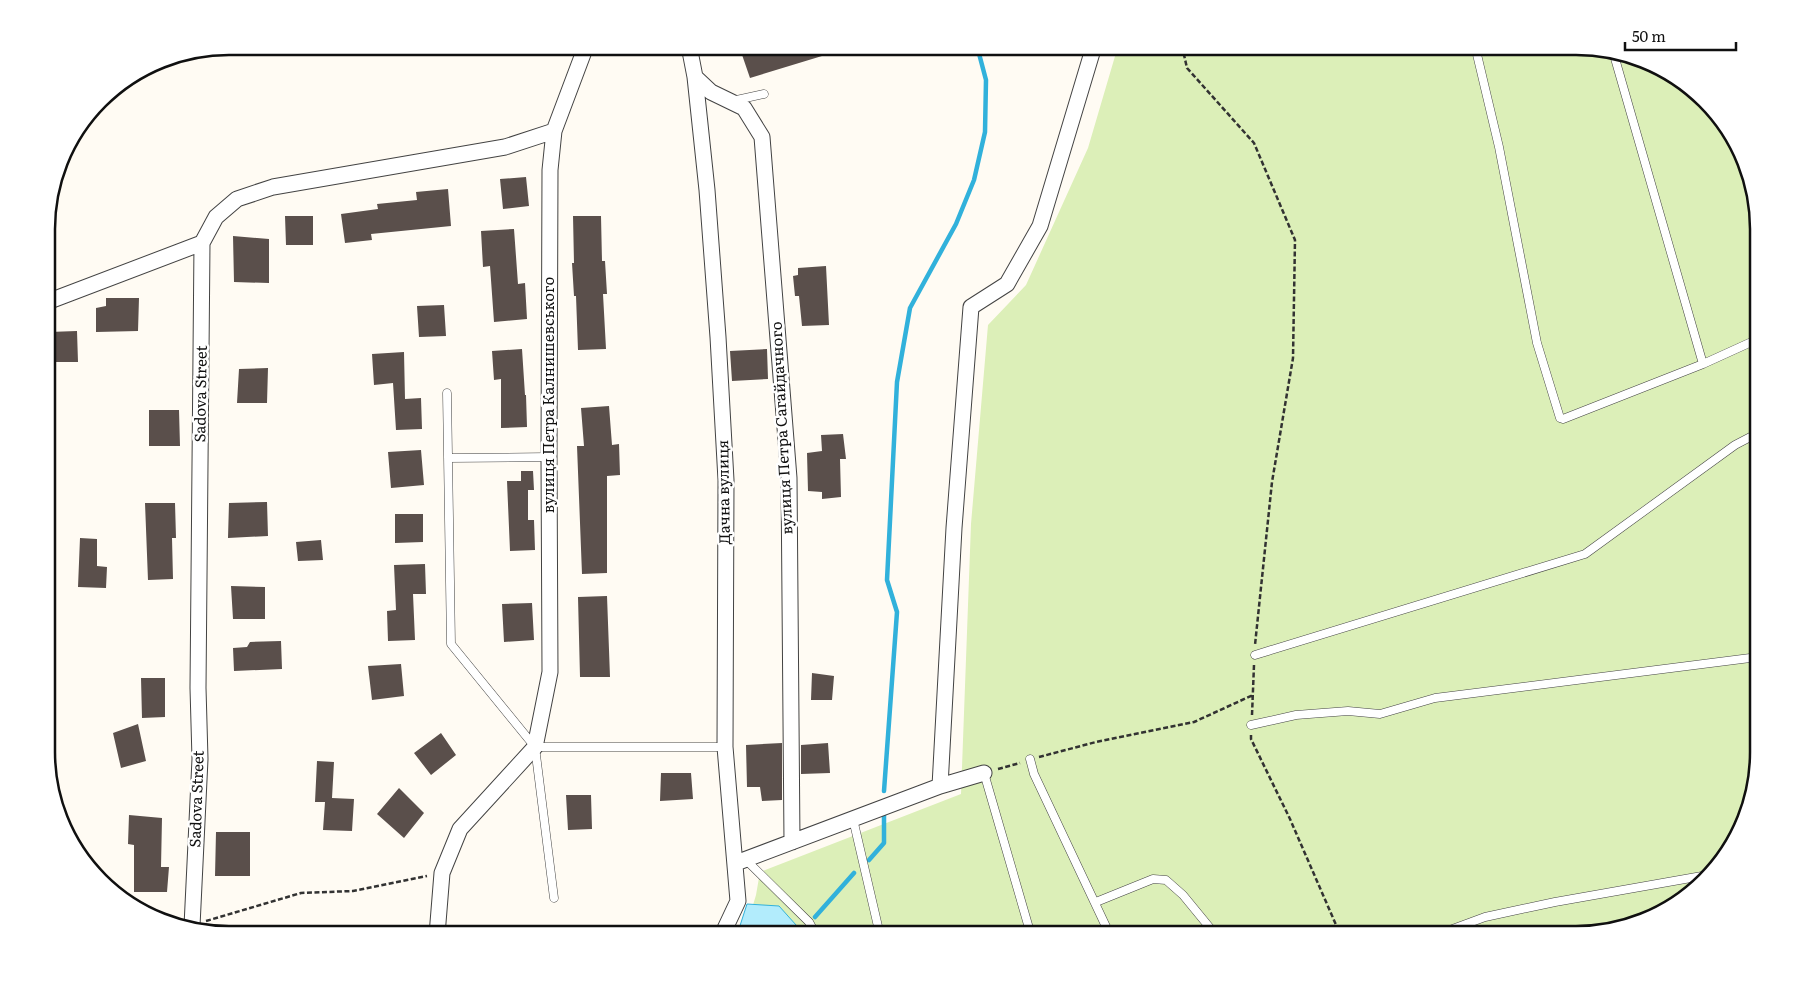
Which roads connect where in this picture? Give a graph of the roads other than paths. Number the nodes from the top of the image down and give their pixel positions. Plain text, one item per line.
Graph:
1 (583, 55) edge
2 (691, 55) edge
3 (1091, 55) edge
4 (1477, 55) edge
5 (1615, 59) edge
6 (695, 77) junction
7 (764, 94) dead end
8 (730, 102) junction
9 (554, 132) junction
10 (202, 243) junction
11 (55, 299) edge
12 (1750, 343) edge
13 (1703, 364) junction
14 (447, 393) dead end
15 (1750, 437) edge
16 (549, 457) junction
17 (448, 458) junction
18 (1255, 655) road end
19 (1750, 657) edge
20 (1251, 725) road end
21 (724, 747) junction
22 (535, 748) junction
23 (1030, 759) road end
24 (984, 773) joint
25 (940, 786) junction
26 (854, 819) junction
27 (792, 842) junction
28 (740, 861) junction
29 (1697, 877) edge
30 (554, 898) dead end
31 (1096, 902) junction
32 (192, 922) edge
33 (438, 926) edge
34 (726, 926) edge
35 (812, 926) edge
36 (878, 926) edge
37 (1029, 926) edge
38 (1106, 926) edge
39 (1208, 926) edge
40 (1460, 926) edge

1 - 9 street, вулиця Петра Калнишевського
2 - 6 street, Дачна вулиця
3 - 25 street
4 - 13 lane
5 - 13 lane
6 - 8 street, вулиця Петра Сагайдачного
6 - 21 street, Дачна вулиця
7 - 8 lane
8 - 27 street, вулиця Петра Сагайдачного
9 - 10 street, Sadova Street
9 - 16 street, вулиця Петра Калнишевського
10 - 11 street
10 - 32 street, Sadova Street
12 - 13 lane
14 - 17 lane
15 - 18 lane
16 - 17 lane
16 - 22 street, вулиця Петра Калнишевського
17 - 22 lane
19 - 20 lane
21 - 22 lane
21 - 28 street, Дачна вулиця
22 - 30 lane
22 - 33 street
23 - 31 lane
24 - 25 street
24 - 37 lane
25 - 26 street
26 - 27 street
26 - 36 lane
27 - 28 street
28 - 34 street, Дачна вулиця
28 - 35 lane
29 - 40 lane
31 - 38 lane
31 - 39 lane

